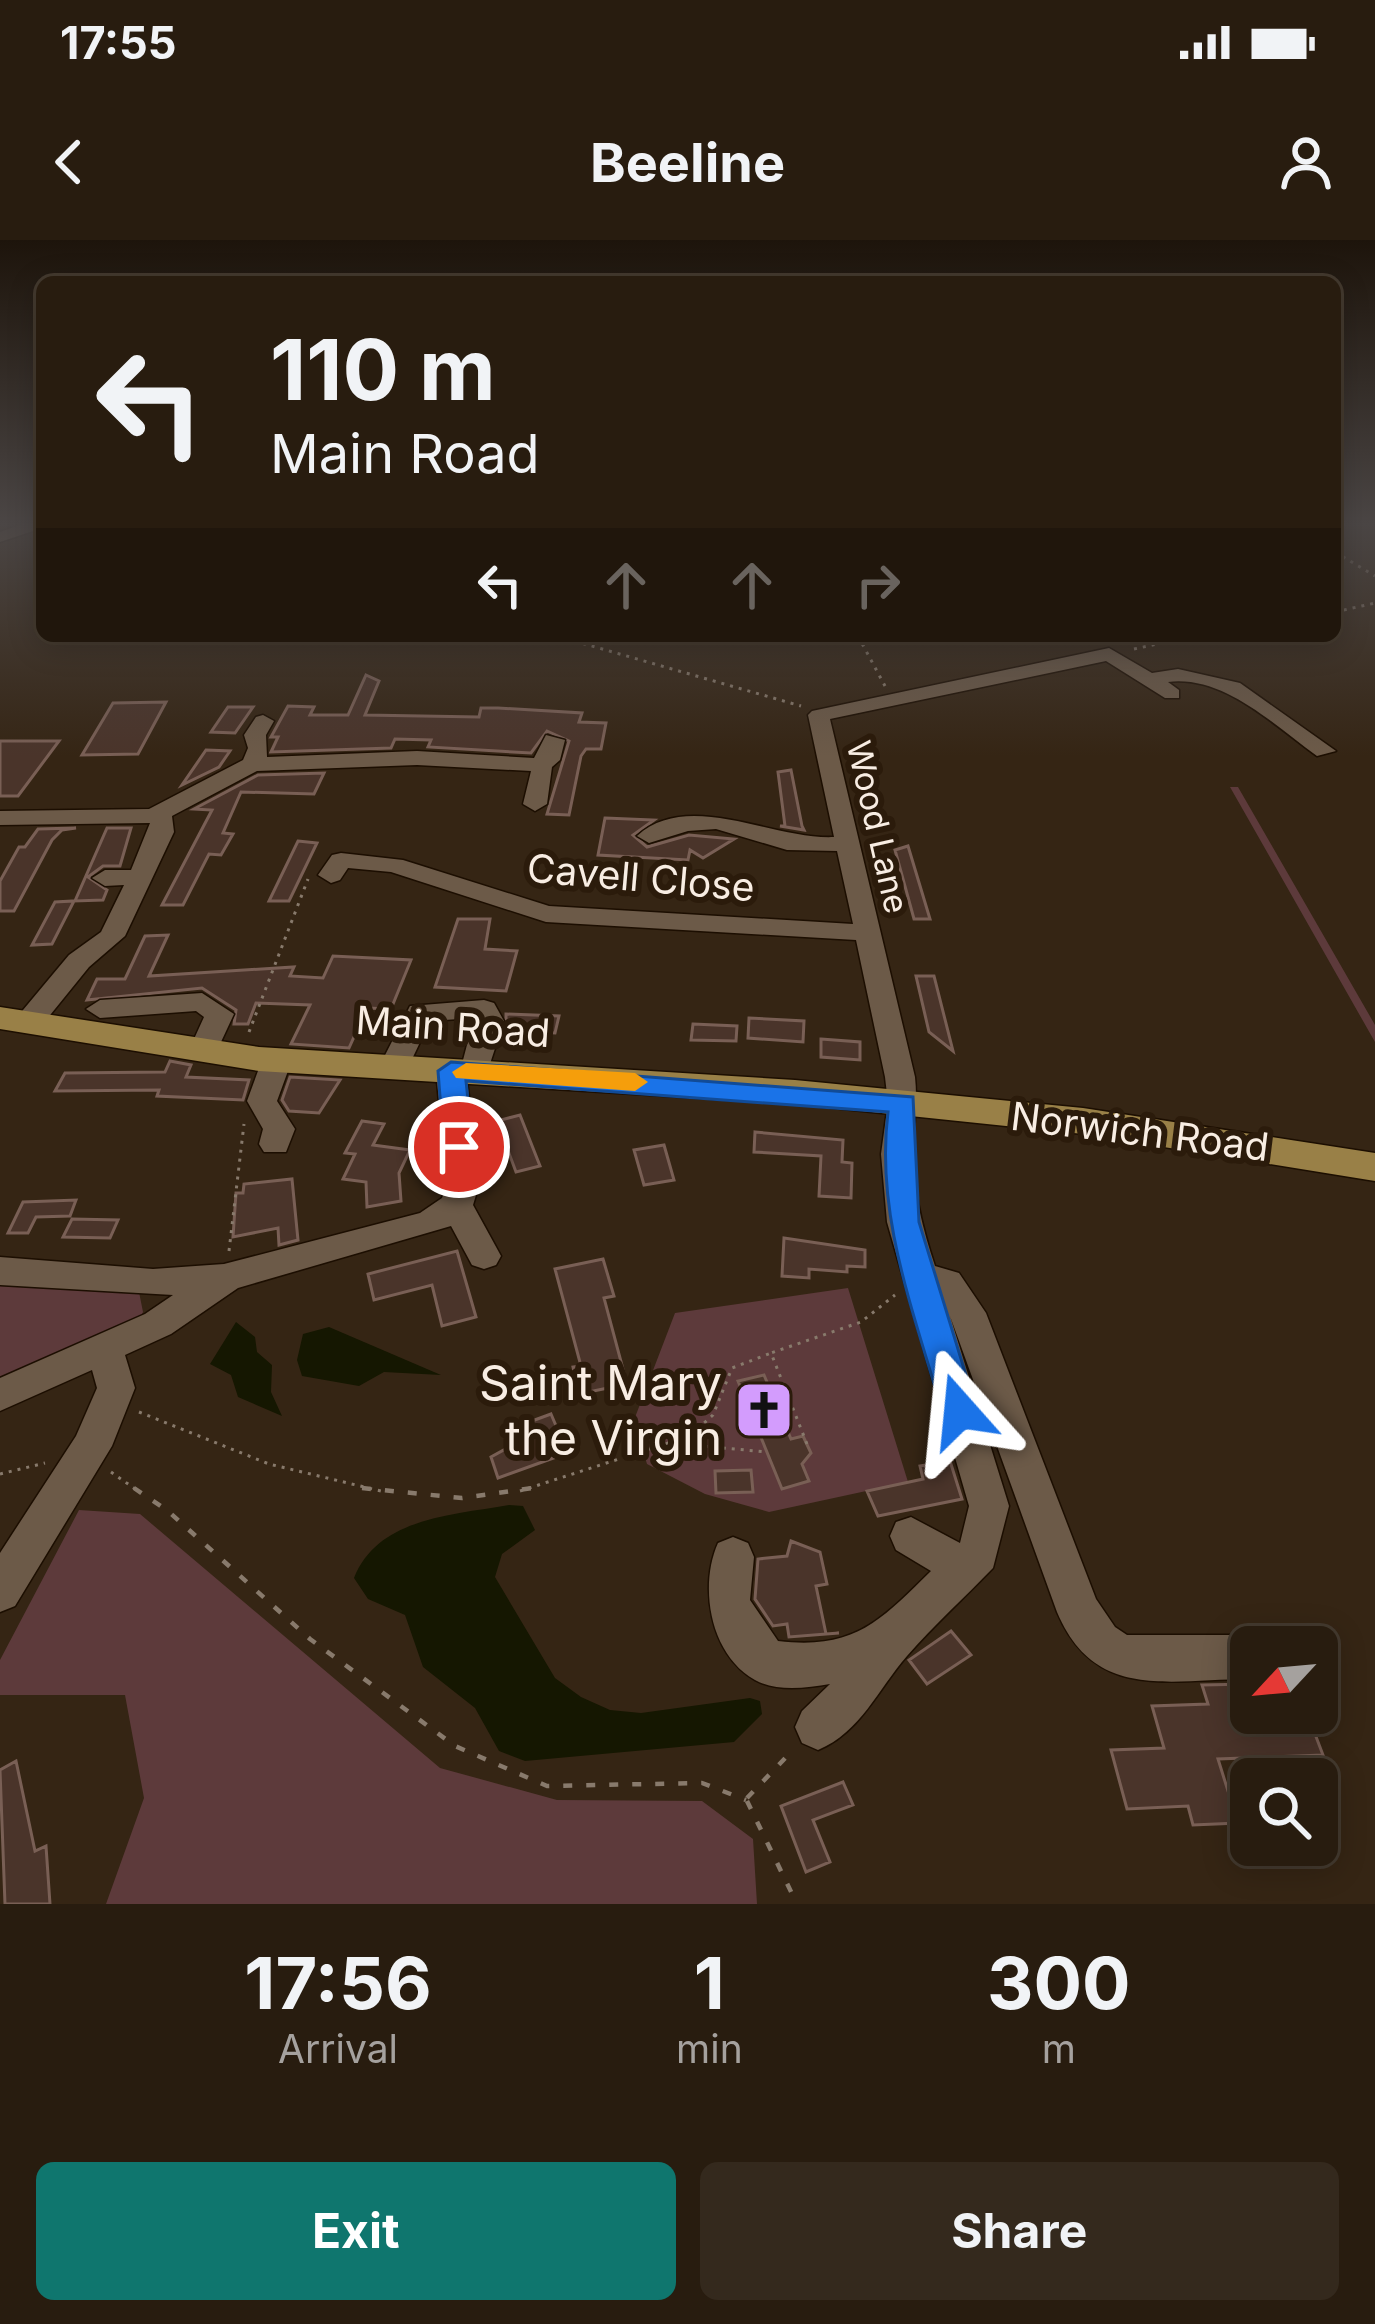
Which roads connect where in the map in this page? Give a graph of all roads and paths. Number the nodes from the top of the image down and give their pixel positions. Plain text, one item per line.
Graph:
1 (1375, 603) edge
2 (1341, 611) edge
3 (577, 642) edge
4 (861, 642) edge
5 (1164, 642) edge
6 (1144, 646) dead end
7 (1149, 679) junction
8 (1172, 694) dead end
9 (891, 698) junction
10 (819, 715) junction
11 (263, 721) dead end
12 (554, 740) dead end
13 (1325, 751) dead end
14 (253, 764) junction
15 (537, 766) junction
16 (535, 804) dead end
17 (153, 816) junction
18 (0, 818) edge
19 (649, 836) dead end
20 (847, 844) junction
21 (341, 861) dead end
22 (105, 878) dead end
23 (136, 878) junction
24 (303, 882) dead end
25 (869, 933) junction
26 (100, 1009) dead end
27 (14, 1020) edge
28 (222, 1053) junction
29 (277, 1060) junction
30 (394, 1067) junction
31 (463, 1072) junction
32 (903, 1103) junction
33 (249, 1104) dead end
34 (275, 1144) dead end
35 (1375, 1167) edge
36 (456, 1205) junction
37 (484, 1256) dead end
38 (0, 1271) edge
39 (227, 1276) junction
40 (921, 1277) junction
41 (771, 1353) junction
42 (111, 1369) junction
43 (0, 1395) edge
44 (667, 1443) junction
45 (807, 1444) dead end
46 (92, 1446) junction
47 (767, 1453) dead end
48 (911, 1536) dead end
49 (733, 1556) dead end
50 (963, 1568) junction
51 (0, 1592) edge
52 (890, 1642) junction
53 (1230, 1657) edge
54 (818, 1727) joint
55 (746, 1800) junction
56 (797, 1904) edge

1 - 2 path
3 - 10 path
4 - 9 path
5 - 6 path
7 - 8 street
7 - 9 street, Wood Lane
7 - 13 street
9 - 10 street, Wood Lane
10 - 20 street, Wood Lane
11 - 14 street
12 - 15 street
14 - 15 street
14 - 17 street
15 - 16 street
17 - 18 street
17 - 23 street
19 - 20 street
20 - 25 street, Wood Lane
21 - 25 street, Cavell Close
22 - 23 street
23 - 27 street
24 - 28 path
25 - 32 street, Wood Lane
26 - 28 street
27 - 28 main road, Main Road
28 - 29 main road, Main Road
29 - 30 main road, Main Road
29 - 34 street
30 - 31 main road, Main Road
30 - 31 street
31 - 32 main road, Main Road
31 - 36 street
32 - 35 main road, Norwich Road
32 - 40 street, Wood Lane
33 - 39 path
36 - 37 street
36 - 39 street
38 - 39 street
39 - 42 street
40 - 41 path
40 - 50 street, Wood Lane
40 - 53 street
41 - 44 path
41 - 45 path
42 - 43 street
42 - 44 path
42 - 46 street
44 - 47 path
46 - 51 street
46 - 55 path
48 - 50 street
49 - 52 street
50 - 52 street
52 - 54 street
54 - 55 path
55 - 56 path

